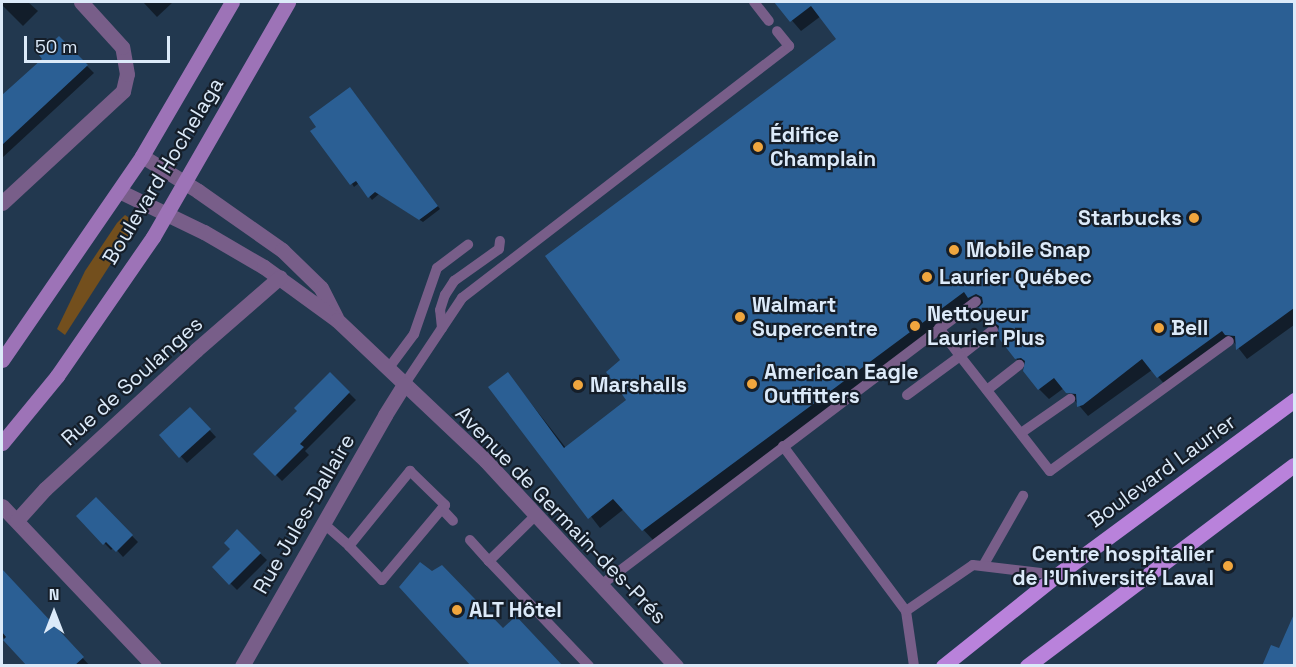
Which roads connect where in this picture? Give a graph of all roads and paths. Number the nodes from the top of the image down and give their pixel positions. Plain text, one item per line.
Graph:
1 (81, 2) edge
2 (232, 2) edge
3 (288, 2) edge
4 (754, 2) edge
5 (769, 21) dead end
6 (777, 31) dead end
7 (142, 156) junction
8 (184, 183) junction
9 (119, 191) junction
10 (2, 202) edge
11 (166, 215) junction
12 (500, 241) dead end
13 (468, 245) dead end
14 (280, 277) junction
15 (976, 301) dead end
16 (337, 320) junction
17 (442, 328) junction
18 (939, 328) junction
19 (993, 330) dead end
20 (1229, 341) dead end
21 (960, 356) junction
22 (2, 360) edge
23 (1019, 365) dead end
24 (388, 369) junction
25 (404, 385) junction
26 (987, 390) junction
27 (908, 395) dead end
28 (1070, 399) dead end
29 (1294, 400) edge
30 (1021, 433) junction
31 (2, 443) edge
32 (783, 447) junction
33 (1294, 465) edge
34 (1023, 496) dead end
35 (2, 506) edge
36 (442, 509) junction
37 (536, 515) junction
38 (17, 520) junction
39 (453, 521) dead end
40 (323, 523) junction
41 (470, 540) dead end
42 (349, 546) junction
43 (489, 561) junction
44 (983, 566) junction
45 (1057, 575) junction
46 (601, 585) junction
47 (906, 611) junction
48 (154, 666) edge
49 (242, 666) edge
50 (589, 666) edge
51 (676, 666) edge
52 (914, 666) edge
53 (942, 666) edge
54 (1027, 666) edge

1 - 10 street
2 - 7 main road, Boulevard Hochelaga
3 - 8 main road, Boulevard Hochelaga
4 - 5 lane
6 - 17 lane
7 - 8 street, Avenue de Germain-des-Prés
7 - 9 main road, Boulevard Hochelaga
8 - 11 main road, Boulevard Hochelaga
8 - 16 street, Avenue de Germain-des-Prés
9 - 11 street, Avenue de Germain-des-Prés
9 - 22 main road, Boulevard Hochelaga
11 - 14 street, Avenue de Germain-des-Prés
11 - 31 main road, Boulevard Hochelaga
12 - 17 lane
13 - 24 lane
14 - 16 street, Avenue de Germain-des-Prés
14 - 38 street, Rue de Soulanges
15 - 18 lane
16 - 24 street, Avenue de Germain-des-Prés
17 - 25 lane
18 - 21 lane
18 - 32 lane
19 - 21 lane
20 - 30 lane
21 - 26 lane
21 - 27 lane
23 - 26 lane
24 - 25 street, Avenue de Germain-des-Prés
25 - 37 street, Avenue de Germain-des-Prés
25 - 40 street, Rue Jules-Dallaire
26 - 30 lane
28 - 30 lane
29 - 45 main road, Boulevard Laurier
32 - 46 lane
32 - 47 lane
33 - 54 main road
34 - 44 lane
35 - 38 street
36 - 39 lane
36 - 42 lane
36 - 42 lane
37 - 43 lane
37 - 46 street, Avenue de Germain-des-Prés
38 - 48 street
40 - 42 lane
40 - 49 street, Rue Jules-Dallaire
41 - 43 lane
43 - 50 lane
44 - 45 lane
44 - 47 lane
45 - 53 main road, Boulevard Laurier
46 - 51 street, Avenue de Germain-des-Prés
47 - 52 lane

